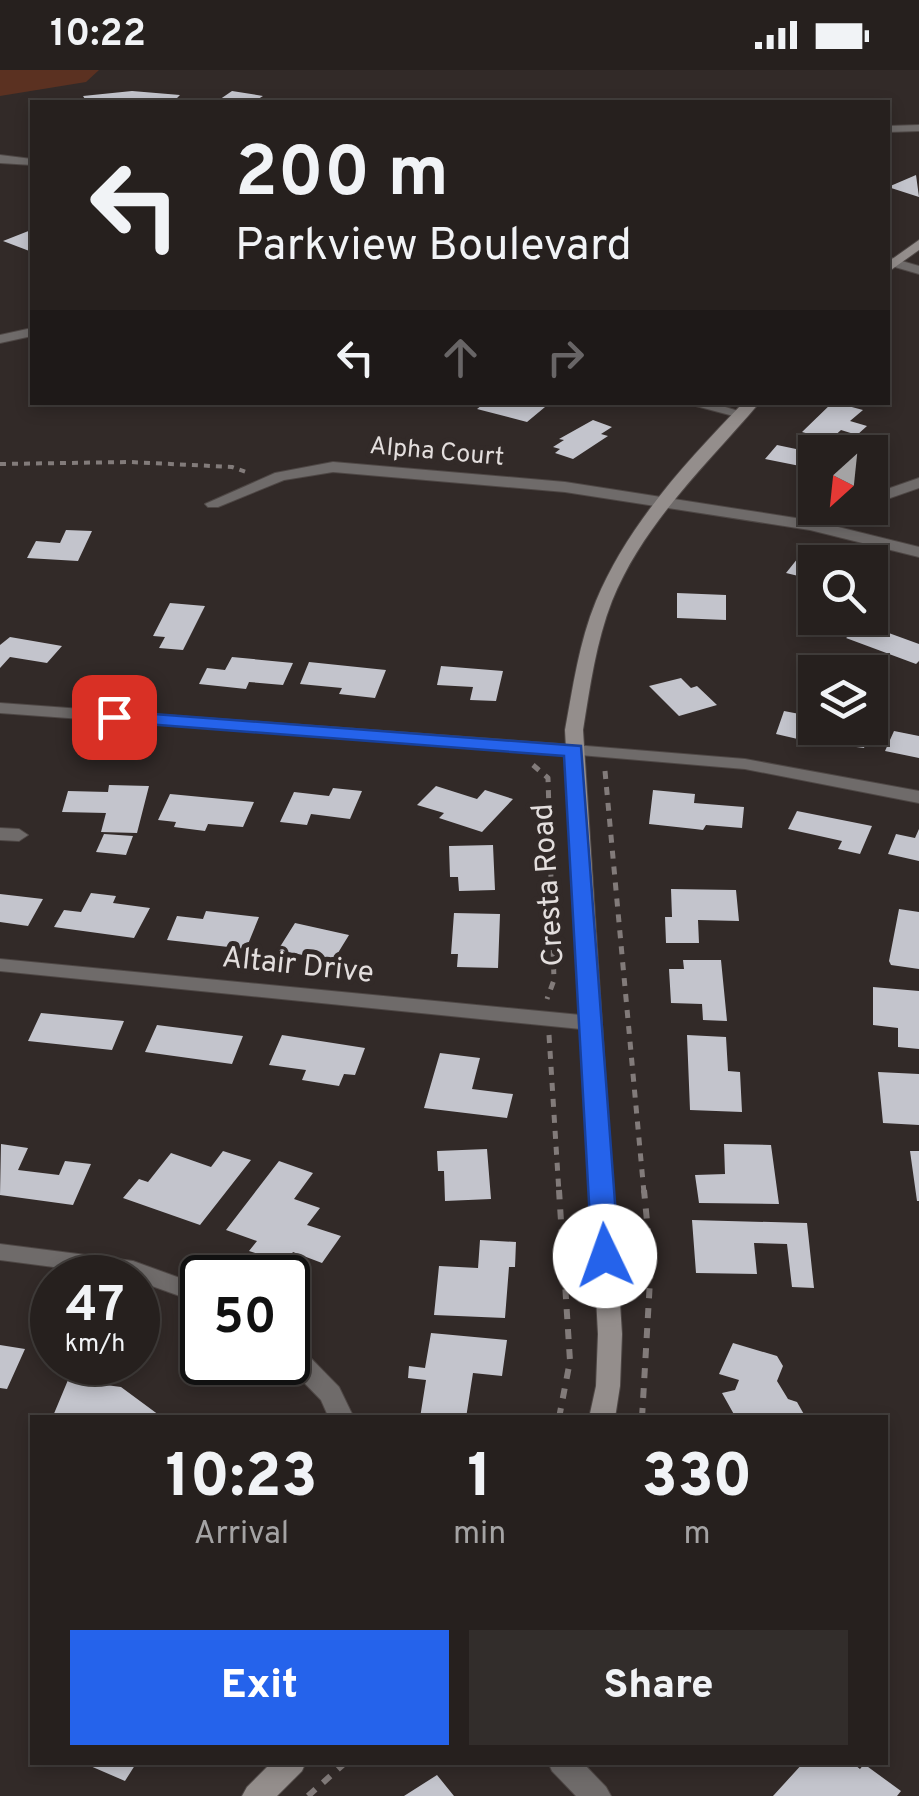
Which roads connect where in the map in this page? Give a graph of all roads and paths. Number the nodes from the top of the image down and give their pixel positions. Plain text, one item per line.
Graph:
1 (919, 128) edge
2 (890, 129) edge
3 (0, 159) edge
4 (30, 162) edge
5 (919, 244) edge
6 (898, 260) edge
7 (919, 270) edge
8 (30, 332) edge
9 (0, 339) edge
10 (718, 405) edge
11 (747, 408) edge
12 (0, 464) edge
13 (269, 480) junction
14 (919, 483) edge
15 (888, 494) edge
16 (663, 501) junction
17 (213, 504) dead end
18 (798, 523) edge
19 (810, 525) edge
20 (919, 552) edge
21 (0, 708) edge
22 (574, 750) junction
23 (533, 765) dead end
24 (605, 771) dead end
25 (919, 797) edge
26 (0, 965) edge
27 (548, 1019) junction
28 (591, 1023) junction
29 (0, 1252) edge
30 (180, 1287) edge
31 (310, 1374) edge
32 (340, 1415) edge
33 (559, 1415) edge
34 (603, 1415) edge
35 (642, 1415) edge
36 (289, 1765) edge
37 (343, 1765) edge
38 (565, 1765) edge
39 (258, 1796) edge
40 (308, 1796) edge
41 (596, 1796) edge

1 - 2 street
3 - 4 street
5 - 6 main road
6 - 7 street
8 - 9 street
10 - 11 street
11 - 16 main road, Cresta Road
12 - 13 path
13 - 16 street, Alpha Court
13 - 17 street, Alpha Court
14 - 15 street
16 - 18 street, Alpha Court
16 - 22 main road, Cresta Road
19 - 20 street, Alpha Court
21 - 22 street
22 - 25 street
22 - 28 main road, Cresta Road
23 - 27 path
24 - 35 path
26 - 27 street, Altair Drive
27 - 28 street, Altair Drive
27 - 33 path
28 - 34 main road, Cresta Road
29 - 30 street
31 - 32 street
36 - 39 main road
37 - 40 path
38 - 41 street

